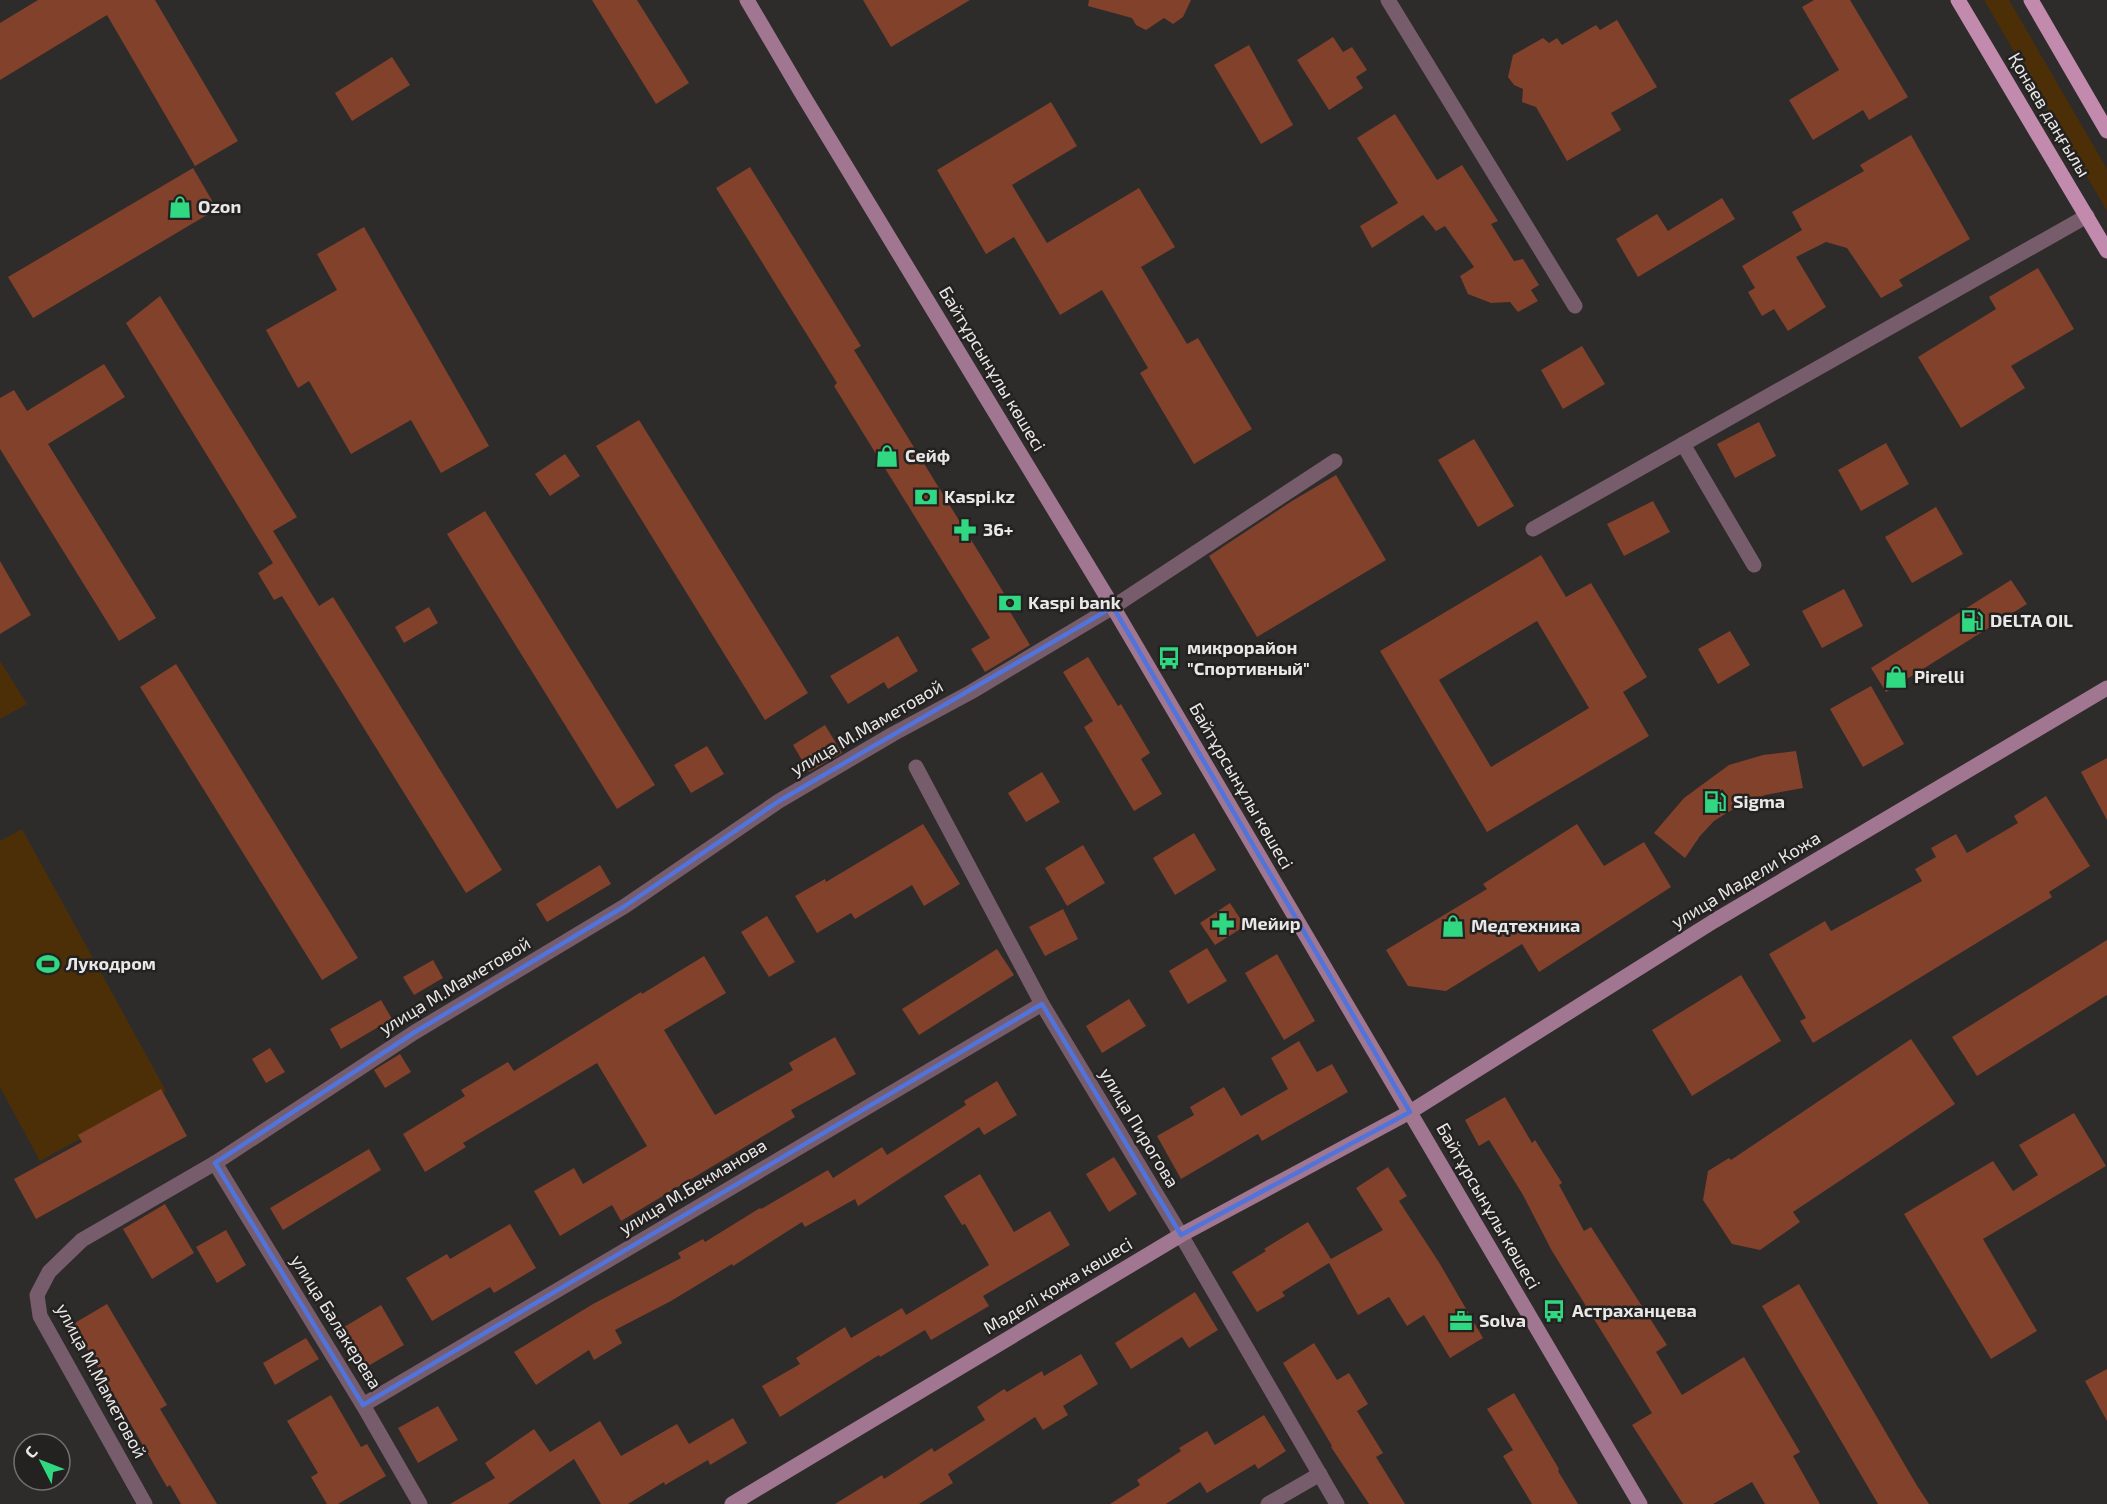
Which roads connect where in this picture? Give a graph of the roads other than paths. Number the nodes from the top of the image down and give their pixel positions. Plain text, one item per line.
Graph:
1 (747, 0) edge
2 (1388, 0) edge
3 (1958, 0) edge
4 (2031, 0) edge
5 (2107, 131) edge
6 (2087, 216) junction
7 (2107, 251) edge
8 (1575, 306) dead end
9 (1683, 444) junction
10 (1335, 461) dead end
11 (1533, 529) dead end
12 (1754, 565) dead end
13 (1113, 607) junction
14 (2107, 688) edge
15 (916, 767) dead end
16 (1042, 1004) junction
17 (1410, 1112) junction
18 (215, 1163) junction
19 (1181, 1235) junction
20 (363, 1405) junction
21 (1320, 1474) junction
22 (145, 1504) edge
23 (420, 1504) edge
24 (732, 1504) edge
25 (1268, 1504) edge
26 (1337, 1504) edge
27 (1640, 1504) edge

1 - 13 main road, Байтұрсынұлы көшесі
2 - 8 street
3 - 6 main road, Қонаев даңғылы
4 - 5 main road
6 - 7 main road, Қонаев даңғылы
6 - 9 street
9 - 11 street
9 - 12 street
10 - 13 street, улица М.Маметовой
13 - 17 main road, Байтұрсынұлы көшесі
13 - 18 street, улица М.Маметовой
14 - 17 main road, улица Мадели Кожа
15 - 16 street, улица Пирогова
16 - 19 street, улица Пирогова
16 - 20 street, улица М.Бекманова
17 - 19 main road, Мәделі қожа көшесі
17 - 27 main road, Байтұрсынұлы көшесі
18 - 20 street, улица Балакерева
18 - 22 street, улица М.Маметовой
19 - 21 street, улица Пирогова
19 - 24 main road, Мәделі қожа көшесі
20 - 23 street, улица Балакерева
21 - 25 street
21 - 26 street, улица Пирогова

